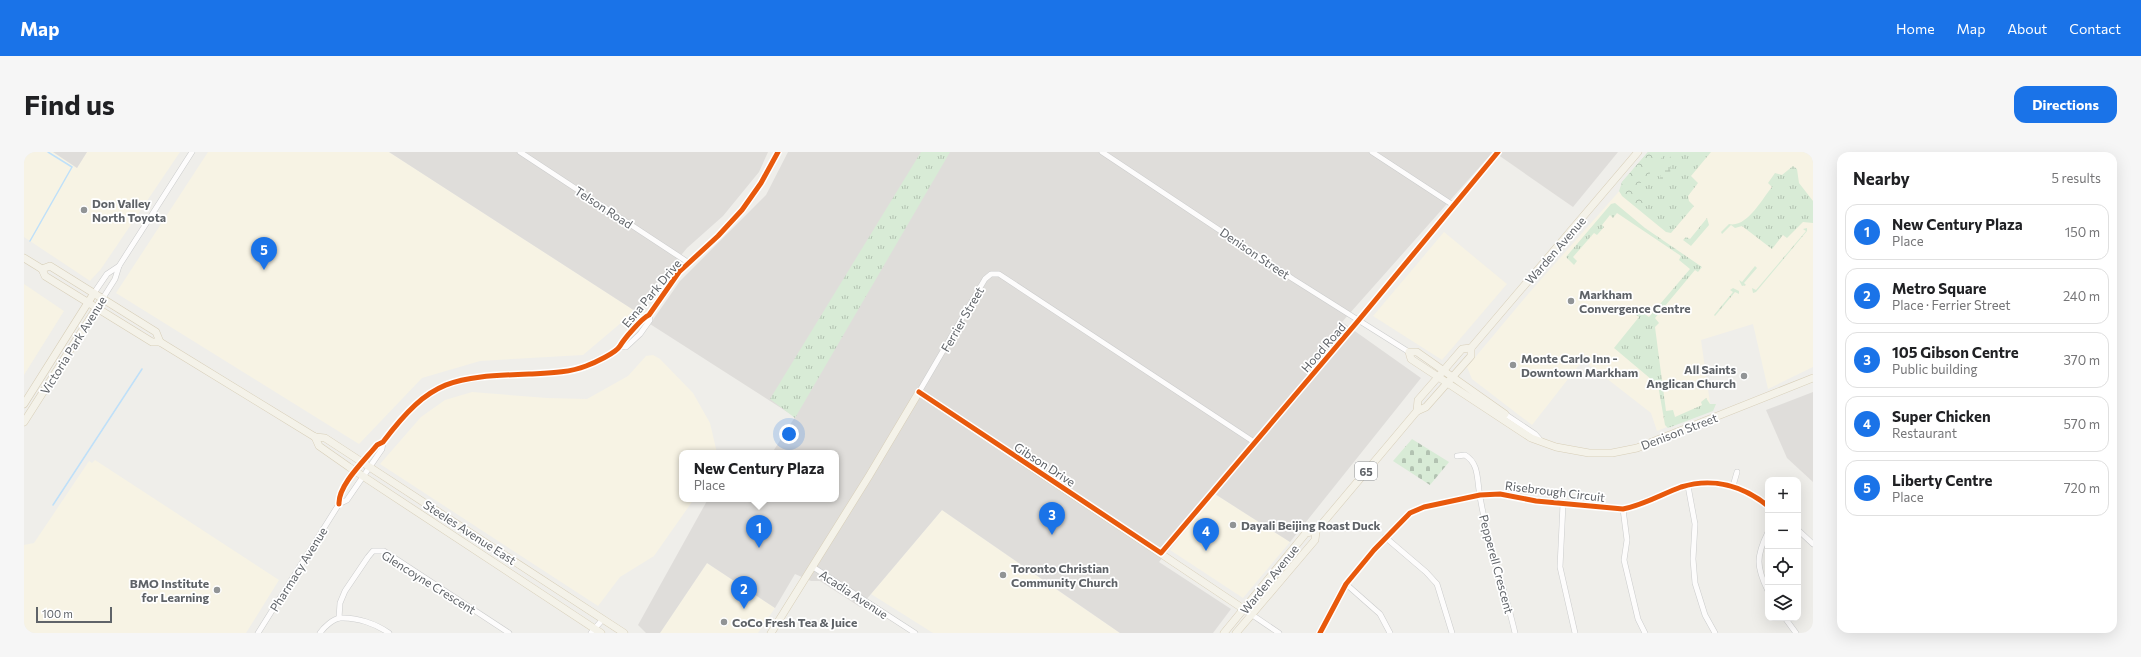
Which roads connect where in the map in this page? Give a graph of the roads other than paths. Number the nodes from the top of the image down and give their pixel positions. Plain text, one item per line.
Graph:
1 (192, 152) edge
2 (520, 152) edge
3 (778, 152) edge
4 (1102, 152) edge
5 (1372, 152) edge
6 (1498, 152) edge
7 (1638, 152) edge
8 (1453, 205) junction
9 (24, 258) edge
10 (689, 263) junction
11 (119, 266) junction
12 (42, 269) junction
13 (94, 293) junction
14 (103, 298) junction
15 (87, 303) junction
16 (96, 309) junction
17 (1358, 321) junction
18 (160, 342) junction
19 (1471, 348) junction
20 (1409, 352) junction
21 (1444, 370) junction
22 (1438, 377) junction
23 (1452, 377) junction
24 (1813, 378) edge
25 (1447, 384) junction
26 (919, 392) junction
27 (24, 404) edge
28 (1417, 411) junction
29 (1505, 414) joint
30 (24, 422) edge
31 (315, 437) junction
32 (1541, 440) junction
33 (383, 442) junction
34 (1254, 442) junction
35 (1457, 456) dead end
36 (363, 462) junction
37 (370, 466) junction
38 (356, 471) junction
39 (1737, 472) dead end
40 (362, 476) junction
41 (1688, 486) junction
42 (1733, 486) junction
43 (1480, 495) junction
44 (339, 504) junction
45 (1563, 504) junction
46 (1765, 504) edge
47 (1623, 509) junction
48 (1316, 530) junction
49 (1801, 533) edge
50 (1385, 537) junction
51 (1765, 540) edge
52 (1813, 544) edge
53 (1161, 553) junction
54 (812, 567) junction
55 (1346, 584) junction
56 (1766, 585) edge
57 (1244, 610) junction
58 (1251, 615) junction
59 (339, 618) junction
60 (603, 620) junction
61 (1787, 621) edge
62 (596, 632) edge
63 (258, 633) edge
64 (320, 633) edge
65 (389, 633) edge
66 (509, 633) edge
67 (624, 633) edge
68 (771, 633) edge
69 (915, 633) edge
70 (1224, 633) edge
71 (1236, 633) edge
72 (1280, 633) edge
73 (1320, 633) edge
74 (1390, 633) edge
75 (1452, 633) edge
76 (1514, 633) edge
77 (1575, 633) edge
78 (1645, 633) edge
79 (1715, 633) edge
80 (1796, 633) edge

1 - 11 street, Victoria Park Avenue
2 - 10 street, Telson Road
3 - 10 street, Esna Park Drive
4 - 17 street, Denison Street
5 - 8 street
6 - 8 street, Hood Road
7 - 19 main road, Warden Avenue / 65
8 - 17 street, Hood Road
9 - 12 main road, Steeles Avenue East
10 - 33 street, Esna Park Drive
11 - 13 street, Victoria Park Avenue
11 - 14 street, Victoria Park Avenue
12 - 13 main road, Steeles Avenue East
12 - 15 main road, Steeles Avenue East
13 - 14 main road, Steeles Avenue East
13 - 15 main road, Victoria Park Avenue
14 - 16 main road, Victoria Park Avenue
14 - 18 main road, Steeles Avenue East
15 - 16 main road, Steeles Avenue East
15 - 27 main road, Victoria Park Avenue
16 - 18 main road, Steeles Avenue East
16 - 30 main road, Victoria Park Avenue
17 - 20 street, Denison Street
17 - 34 street, Hood Road
18 - 31 main road, Steeles Avenue East
19 - 21 main road, Warden Avenue / 65
19 - 23 main road, Warden Avenue / 65
20 - 21 main road, Denison Street
20 - 22 main road, Denison Street
21 - 22 main road, Warden Avenue / 65
21 - 23 main road, Denison Street
22 - 25 main road, Denison Street
22 - 28 main road, Warden Avenue / 65
23 - 25 main road, Warden Avenue / 65
23 - 29 main road, Denison Street
24 - 32 main road, Denison Street
25 - 28 main road, Warden Avenue / 65
25 - 32 main road, Denison Street
26 - 34 street, Ferrier Street
26 - 53 main road, Gibson Drive
26 - 54 main road, Ferrier Street
28 - 48 main road, Warden Avenue / 65
29 - 32 street, Denison Street
31 - 36 main road, Steeles Avenue East
31 - 38 main road, Steeles Avenue East
33 - 36 street, Esna Park Drive
33 - 37 street, Esna Park Drive
34 - 53 street, Hood Road
35 - 43 street, Pepperell Crescent
36 - 37 main road, Steeles Avenue East
36 - 38 street, Pharmacy Avenue
37 - 40 street, Esna Park Drive
37 - 60 main road, Steeles Avenue East
38 - 40 main road, Steeles Avenue East
38 - 44 street, Pharmacy Avenue
39 - 42 street
40 - 44 street, Pharmacy Avenue
40 - 62 main road, Steeles Avenue East
41 - 42 street, Risebrough Circuit
41 - 47 street, Risebrough Circuit
41 - 79 street
42 - 46 street, Risebrough Circuit
43 - 45 street, Risebrough Circuit
43 - 50 street, Risebrough Circuit
43 - 76 street, Pepperell Crescent
44 - 63 street, Pharmacy Avenue
45 - 47 street, Risebrough Circuit
45 - 77 street
47 - 78 street
48 - 57 main road, Warden Avenue / 65
48 - 58 main road, Warden Avenue / 65
49 - 52 street
50 - 55 street, Risebrough Circuit
50 - 75 street
51 - 56 street
53 - 57 main road, Gibson Drive
54 - 68 main road, Ferrier Street
54 - 69 street, Acadia Avenue
55 - 73 street, Risebrough Circuit
55 - 74 street
57 - 58 street
57 - 70 main road, Warden Avenue / 65
58 - 71 main road, Warden Avenue / 65
58 - 72 street
59 - 64 street
59 - 65 street
59 - 66 street, Glencoyne Crescent
60 - 62 street
60 - 67 main road, Steeles Avenue East
61 - 80 street

